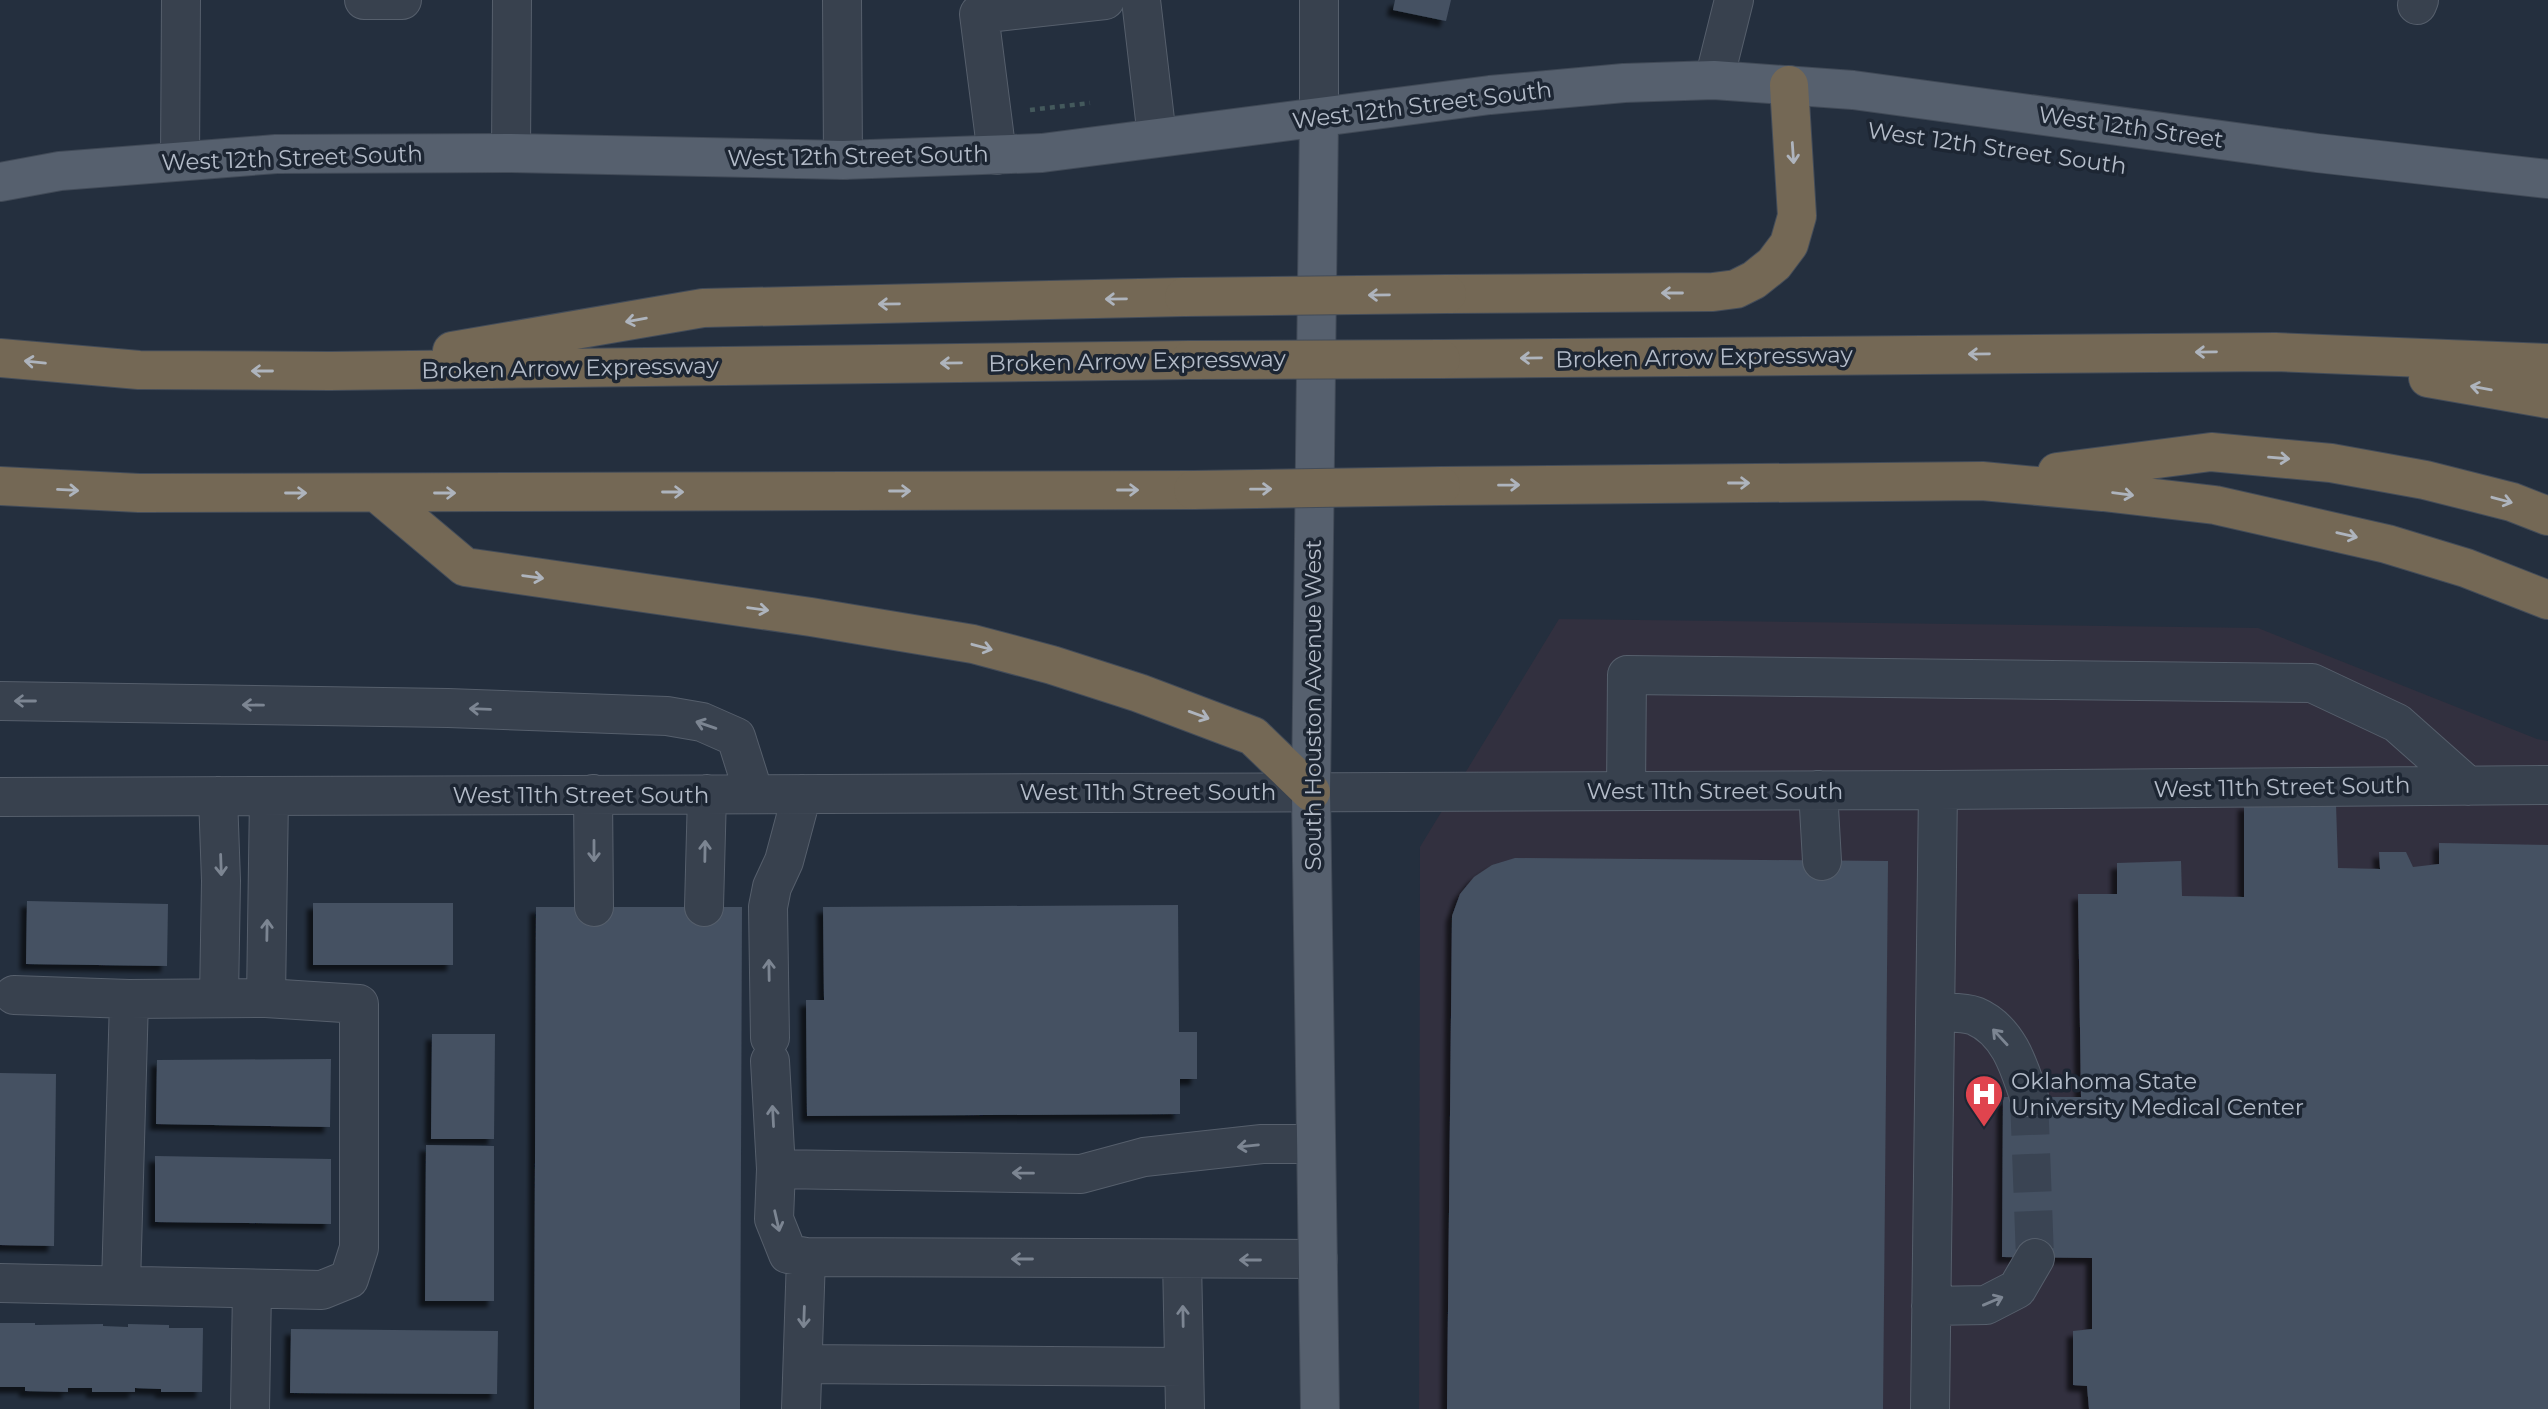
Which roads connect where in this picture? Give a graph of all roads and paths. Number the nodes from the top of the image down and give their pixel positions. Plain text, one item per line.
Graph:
1 (181, 0) edge
2 (364, 0) edge
3 (402, 0) edge
4 (512, 0) edge
5 (842, 0) edge
6 (1105, 0) edge
7 (1141, 0) edge
8 (1319, 0) edge
9 (1734, 0) edge
10 (1714, 80) junction
11 (1789, 85) junction
12 (1152, 96) junction
13 (991, 112) junction
14 (1319, 118) junction
15 (1157, 137) junction
16 (511, 153) junction
17 (997, 155) junction
18 (843, 160) junction
19 (180, 161) junction
20 (2548, 179) edge
21 (0, 182) edge
22 (2274, 352) junction
23 (0, 358) edge
24 (2548, 363) edge
25 (330, 371) junction
26 (2548, 399) edge
27 (1982, 481) junction
28 (0, 486) edge
29 (377, 493) junction
30 (2548, 516) edge
31 (2548, 600) edge
32 (0, 701) edge
33 (2548, 785) edge
34 (2468, 786) junction
35 (1626, 790) junction
36 (1818, 790) junction
37 (1938, 790) junction
38 (1311, 792) junction
39 (593, 794) junction
40 (707, 794) junction
41 (754, 794) junction
42 (802, 794) junction
43 (218, 796) junction
44 (269, 796) junction
45 (0, 797) edge
46 (1822, 861) dead end
47 (594, 907) dead end
48 (704, 907) dead end
49 (14, 995) dead end
50 (219, 998) junction
51 (266, 998) junction
52 (129, 999) junction
53 (1936, 1012) junction
54 (2029, 1097) tunnel mouth
55 (1316, 1144) junction
56 (776, 1169) junction
57 (806, 1257) junction
58 (2035, 1258) tunnel mouth
59 (1318, 1259) junction
60 (1182, 1260) junction
61 (0, 1283) edge
62 (121, 1285) junction
63 (252, 1289) junction
64 (1931, 1306) junction
65 (803, 1364) junction
66 (1184, 1367) junction
67 (250, 1409) edge
68 (801, 1409) edge
69 (1185, 1409) edge
70 (1320, 1409) edge
71 (1930, 1409) edge

1 - 19 street
2 - 3 street
4 - 16 street
5 - 18 street
6 - 13 street
7 - 12 street
8 - 14 street, South Houston Avenue West
9 - 10 street
10 - 11 main road, West 12th Street
10 - 14 main road, West 12th Street South
11 - 20 main road, West 12th Street
11 -> 25 highway, bridge
12 - 13 path, West 12th Street South
12 - 15 street
13 - 17 street
14 - 15 main road, West 12th Street South
14 - 38 main road, South Houston Avenue West
15 - 17 main road, West 12th Street South
16 - 18 main road, West 12th Street South
16 - 19 main road, West 12th Street South
17 - 18 main road, West 12th Street South
19 - 21 main road, West 12th Street South
22 - 24 highway
22 -> 25 highway, Broken Arrow Expressway, bridge
26 -> 22 highway
25 -> 23 highway, Broken Arrow Expressway
29 -> 27 highway, bridge
27 -> 30 highway
27 -> 31 highway
28 -> 29 highway
29 -> 38 highway
41 -> 32 street
33 - 34 street, West 11th Street South
34 - 35 street
34 - 37 street, West 11th Street South
35 - 36 street, West 11th Street South
35 - 38 street, West 11th Street South
36 - 37 street, West 11th Street South
36 - 46 street
37 - 53 street
38 - 42 street, West 11th Street South
38 - 55 main road, South Houston Avenue West
39 - 40 street, West 11th Street South
39 - 44 street, West 11th Street South
39 -> 47 street
40 - 41 street, West 11th Street South
48 -> 40 street
41 - 42 street, West 11th Street South
56 -> 42 street
43 - 44 street, West 11th Street South
43 - 45 street, West 11th Street South
43 -> 50 street
51 -> 44 street
49 - 52 street
50 - 51 street
50 - 52 street
51 - 63 street
52 - 62 street
54 -> 53 street
53 - 64 street
55 -> 56 street
55 - 59 main road, South Houston Avenue West
56 -> 57 street
60 -> 57 street
57 -> 65 street
64 -> 58 street
59 -> 60 street
59 - 70 main road, South Houston Avenue West
66 -> 60 street
61 - 62 street
62 - 63 street
63 - 67 street
64 - 71 street
65 - 66 street
65 - 68 street
66 - 69 street

